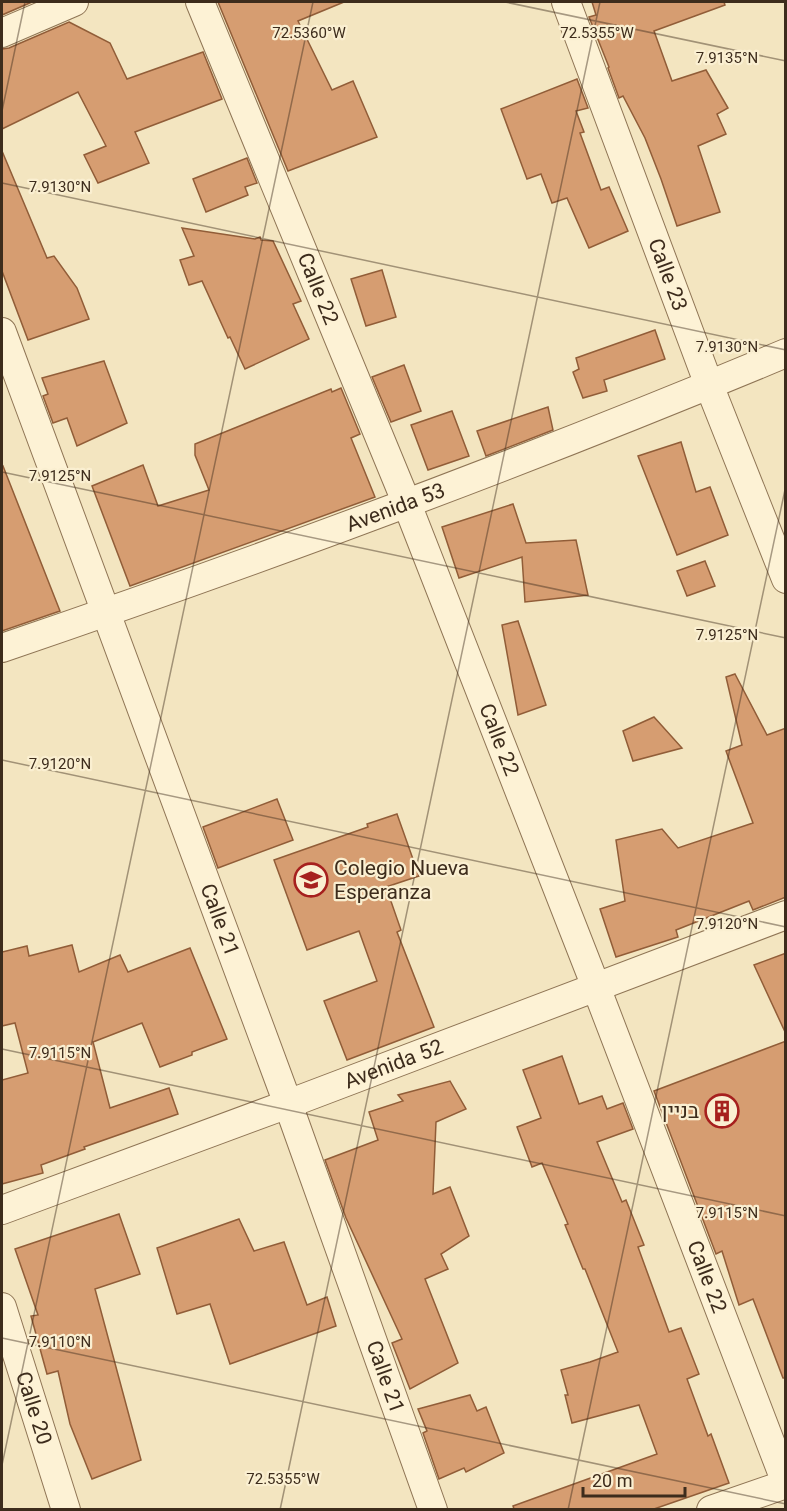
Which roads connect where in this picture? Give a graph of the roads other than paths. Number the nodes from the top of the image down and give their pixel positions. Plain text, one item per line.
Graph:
1 (74, 2) edge
2 (200, 2) edge
3 (566, 2) edge
4 (2, 33) edge
5 (2, 332) edge
6 (786, 353) edge
7 (709, 385) junction
8 (407, 504) junction
9 (786, 579) edge
10 (106, 612) junction
11 (2, 648) edge
12 (786, 915) edge
13 (596, 987) junction
14 (288, 1104) junction
15 (2, 1210) edge
16 (2, 1307) edge
17 (786, 1484) edge
18 (66, 1509) edge
19 (433, 1509) edge
20 (711, 1509) edge

1 - 4 street
2 - 8 street, Calle 22
3 - 7 street, Calle 23
5 - 10 street, Calle 21
6 - 7 street, Avenida 53
7 - 8 street, Avenida 53
7 - 9 street, Calle 23
8 - 10 street, Avenida 53
8 - 13 street, Calle 22
10 - 11 street, Avenida 53
10 - 14 street, Calle 21
12 - 13 street, Avenida 52
13 - 14 street, Avenida 52
13 - 17 street, Calle 22
14 - 15 street, Avenida 52
14 - 19 street, Calle 21
16 - 18 street, Calle 20
17 - 20 street

